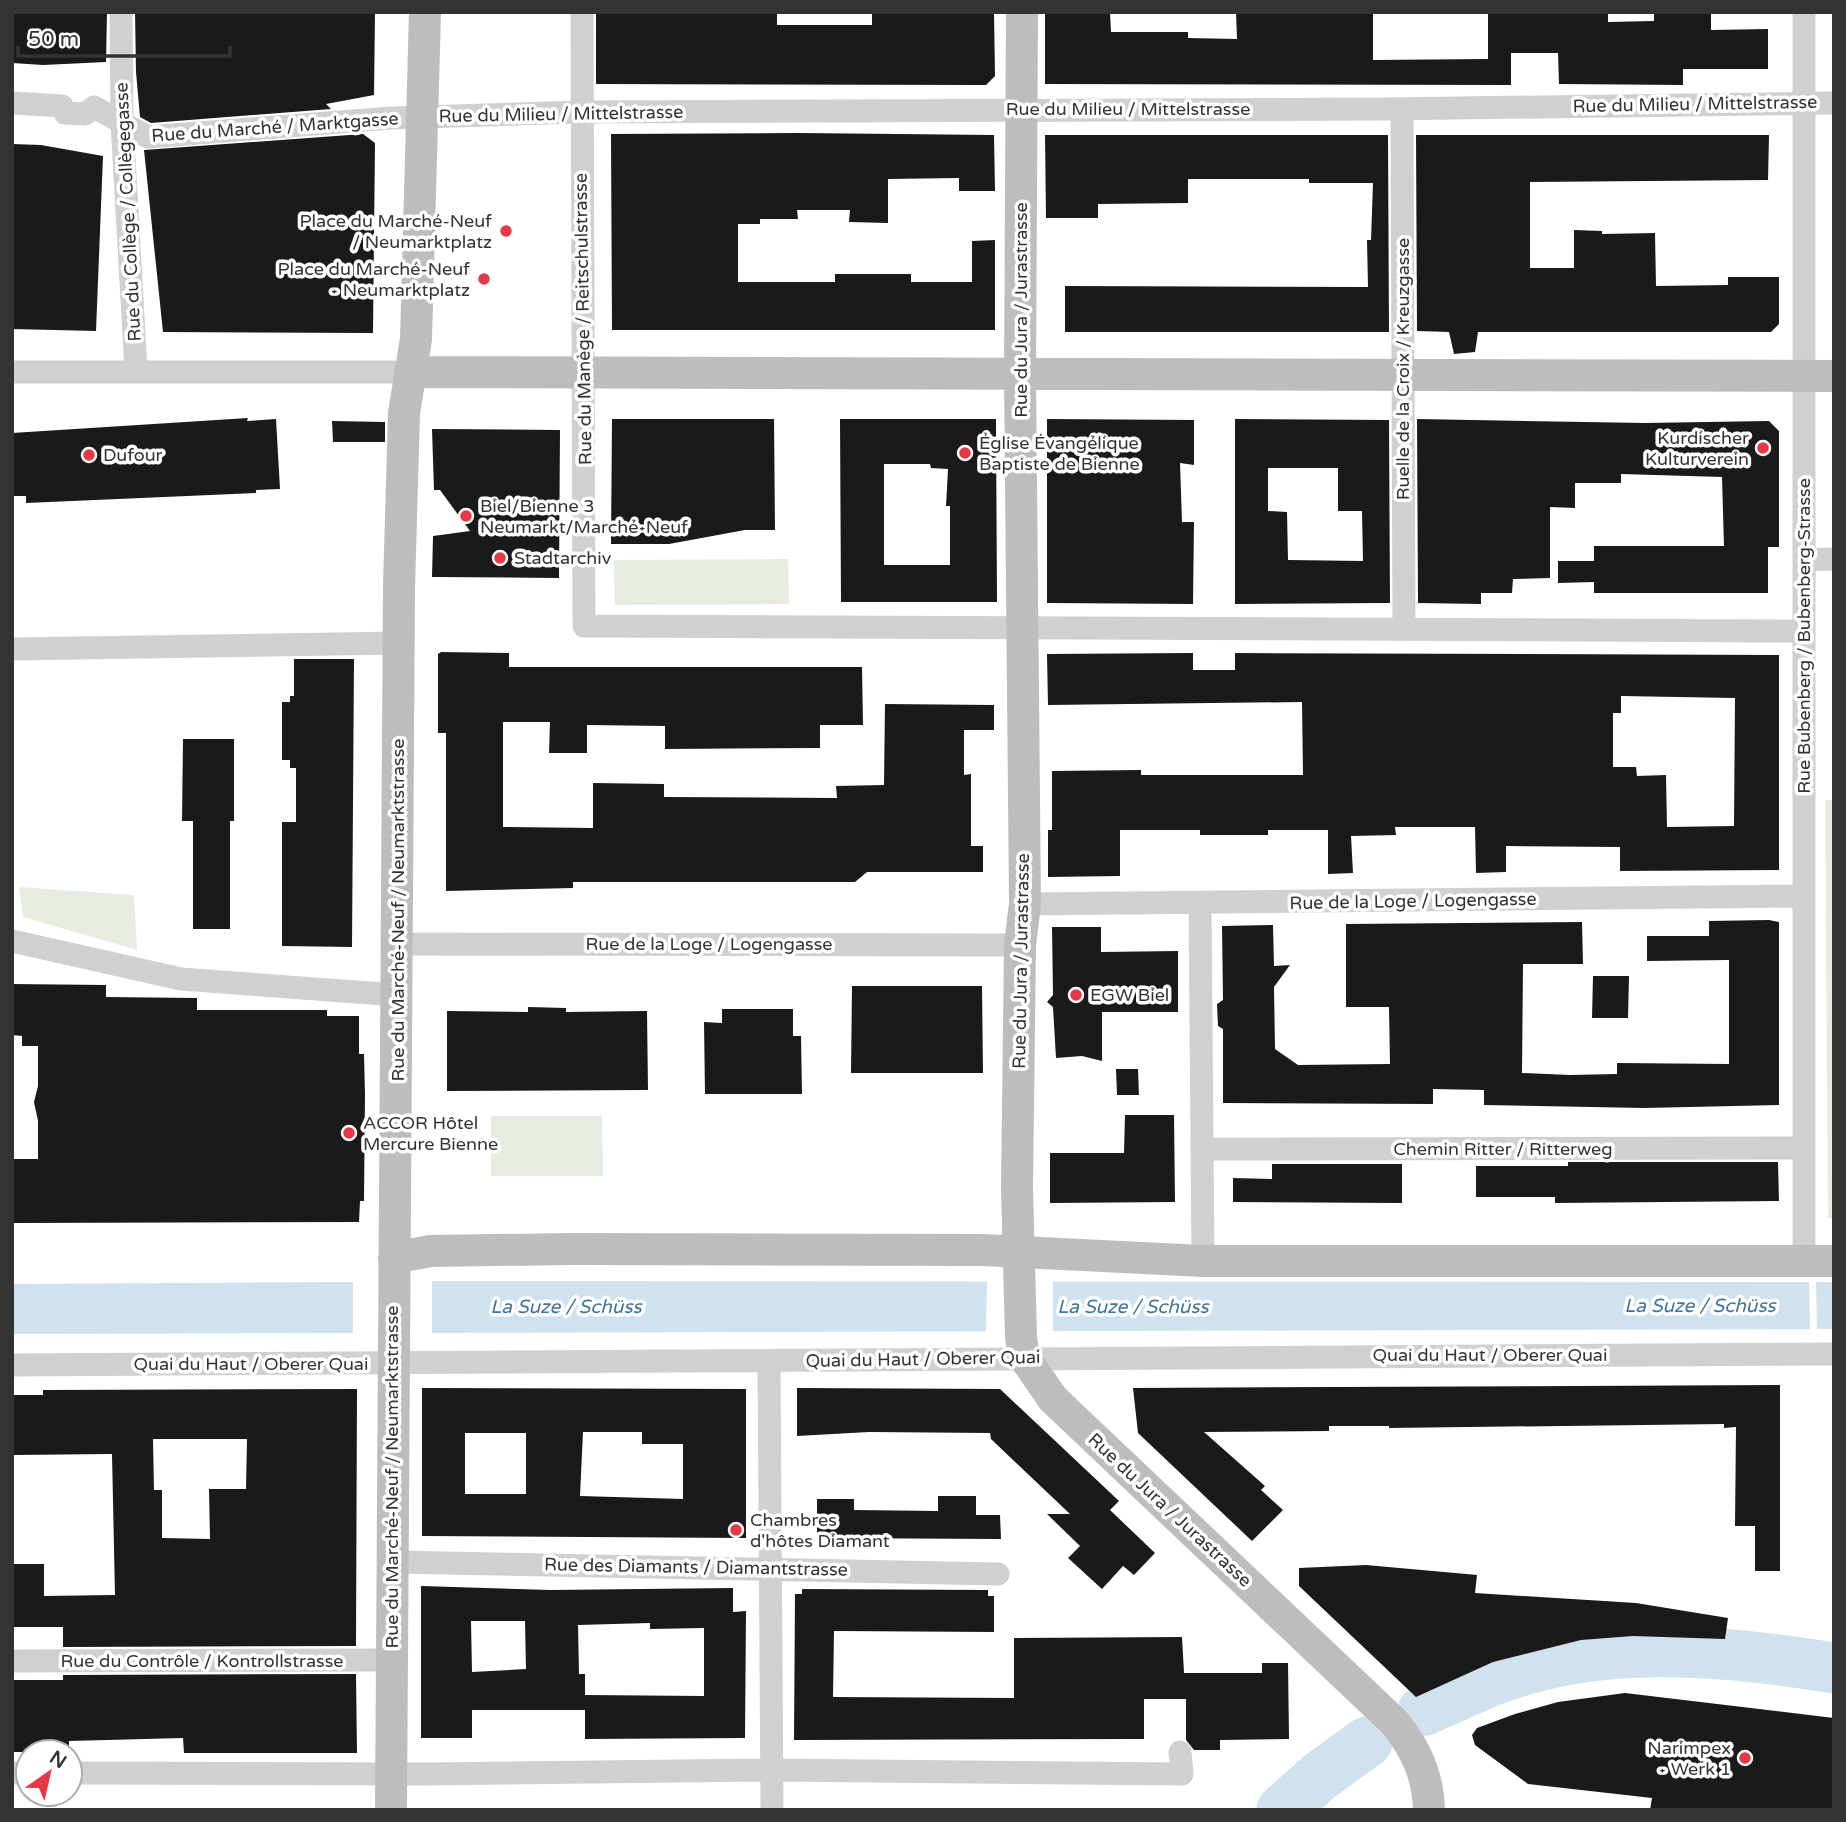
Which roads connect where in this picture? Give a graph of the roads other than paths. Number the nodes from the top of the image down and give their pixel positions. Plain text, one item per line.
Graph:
1 (121, 12) edge
2 (425, 12) edge
3 (582, 12) edge
4 (1022, 12) edge
5 (1804, 12) edge
6 (1804, 102) junction
7 (12, 103) edge
8 (1834, 103) edge
9 (1022, 109) junction
10 (1402, 109) junction
11 (581, 112) junction
12 (422, 118) junction
13 (122, 122) junction
14 (136, 370) junction
15 (12, 372) edge
16 (411, 372) junction
17 (583, 374) junction
18 (1020, 375) junction
19 (1402, 376) junction
20 (1820, 376) edge
21 (1834, 559) edge
22 (1804, 560) junction
23 (1022, 627) junction
24 (1404, 629) junction
25 (1804, 631) junction
26 (399, 643) junction
27 (12, 649) edge
28 (1802, 896) junction
29 (1025, 904) junction
30 (1200, 904) junction
31 (12, 941) edge
32 (398, 944) junction
33 (1020, 946) junction
34 (397, 995) junction
35 (1804, 1148) junction
36 (1202, 1149) junction
37 (1203, 1261) junction
38 (1819, 1261) edge
39 (393, 1263) junction
40 (1019, 1264) junction
41 (1022, 1347) junction
42 (1834, 1354) edge
43 (392, 1356) junction
44 (769, 1362) junction
45 (12, 1365) edge
46 (393, 1562) junction
47 (771, 1568) junction
48 (998, 1574) dead end
49 (391, 1660) junction
50 (12, 1661) edge
51 (1180, 1752) dead end
52 (772, 1770) junction
53 (84, 1773) edge
54 (391, 1774) junction
55 (391, 1810) edge
56 (772, 1810) edge
57 (1429, 1810) edge

1 - 13 street, Rue du Collège / Collègegasse
2 - 12 street, Rue du Marché-Neuf / Neumarktstrasse
3 - 11 street, Rue du Manège / Reitschulstrasse
4 - 9 street, Rue du Jura / Jurastrasse
5 - 6 street, Rue Bubenberg / Bubenberg-Strasse
6 - 8 street, Rue du Milieu / Mittelstrasse
6 - 10 street, Rue du Milieu / Mittelstrasse
6 - 20 street, Rue Bubenberg / Bubenberg-Strasse
7 - 13 street, Rue du Marché / Marktgasse
9 - 10 street, Rue du Milieu / Mittelstrasse
9 - 11 street, Rue du Milieu / Mittelstrasse
9 - 18 street, Rue du Jura / Jurastrasse
10 - 19 street, Ruelle de la Croix / Kreuzgasse
11 - 12 street, Rue du Milieu / Mittelstrasse
11 - 17 street, Rue du Manège / Reitschulstrasse
12 - 13 street, Rue du Marché / Marktgasse
12 - 16 street, Rue du Marché-Neuf / Neumarktstrasse
13 - 14 street, Rue du Collège / Collègegasse
14 - 15 street
14 - 16 street
16 - 17 street
16 - 26 street, Rue du Marché-Neuf / Neumarktstrasse
17 - 18 street
17 - 23 street, Rue du Manège / Reitschulstrasse
18 - 19 street
18 - 23 street, Rue du Jura / Jurastrasse
19 - 20 street
19 - 24 street, Ruelle de la Croix / Kreuzgasse
20 - 22 street, Rue Bubenberg / Bubenberg-Strasse
21 - 22 street
22 - 25 street, Rue Bubenberg / Bubenberg-Strasse
23 - 24 street
23 - 29 street, Rue du Jura / Jurastrasse
24 - 25 street
25 - 28 street, Rue Bubenberg / Bubenberg-Strasse
26 - 27 street
26 - 32 street, Rue du Marché-Neuf / Neumarktstrasse
28 - 30 street, Rue de la Loge / Logengasse
28 - 35 street, Rue Bubenberg / Bubenberg-Strasse
29 - 30 street, Rue de la Loge / Logengasse
29 - 33 street, Rue du Jura / Jurastrasse
30 - 36 street
31 - 34 street
32 - 33 street, Rue de la Loge / Logengasse
32 - 34 street, Rue du Marché-Neuf / Neumarktstrasse
33 - 40 street, Rue du Jura / Jurastrasse
34 - 39 street, Rue du Marché-Neuf / Neumarktstrasse
35 - 36 street, Chemin Ritter / Ritterweg
35 - 38 street, Rue Bubenberg / Bubenberg-Strasse
36 - 37 street
37 - 38 street
37 - 40 street
39 - 40 street
39 - 43 street, Rue du Marché-Neuf / Neumarktstrasse
40 - 41 street, Rue du Jura / Jurastrasse
41 - 42 street, Quai du Haut / Oberer Quai
41 - 44 street, Quai du Haut / Oberer Quai
41 - 57 street, Rue du Jura / Jurastrasse
43 - 44 street, Quai du Haut / Oberer Quai
43 - 45 street, Quai du Haut / Oberer Quai
43 - 46 street, Rue du Marché-Neuf / Neumarktstrasse
44 - 47 street
46 - 47 street, Rue des Diamants / Diamantstrasse
46 - 49 street, Rue du Marché-Neuf / Neumarktstrasse
47 - 48 street, Rue des Diamants / Diamantstrasse
47 - 52 street
49 - 50 street, Rue du Contrôle / Kontrollstrasse
49 - 54 street, Rue du Marché-Neuf / Neumarktstrasse
51 - 52 street
52 - 54 street
52 - 56 street
53 - 54 street
54 - 55 street, Rue du Marché-Neuf / Neumarktstrasse

